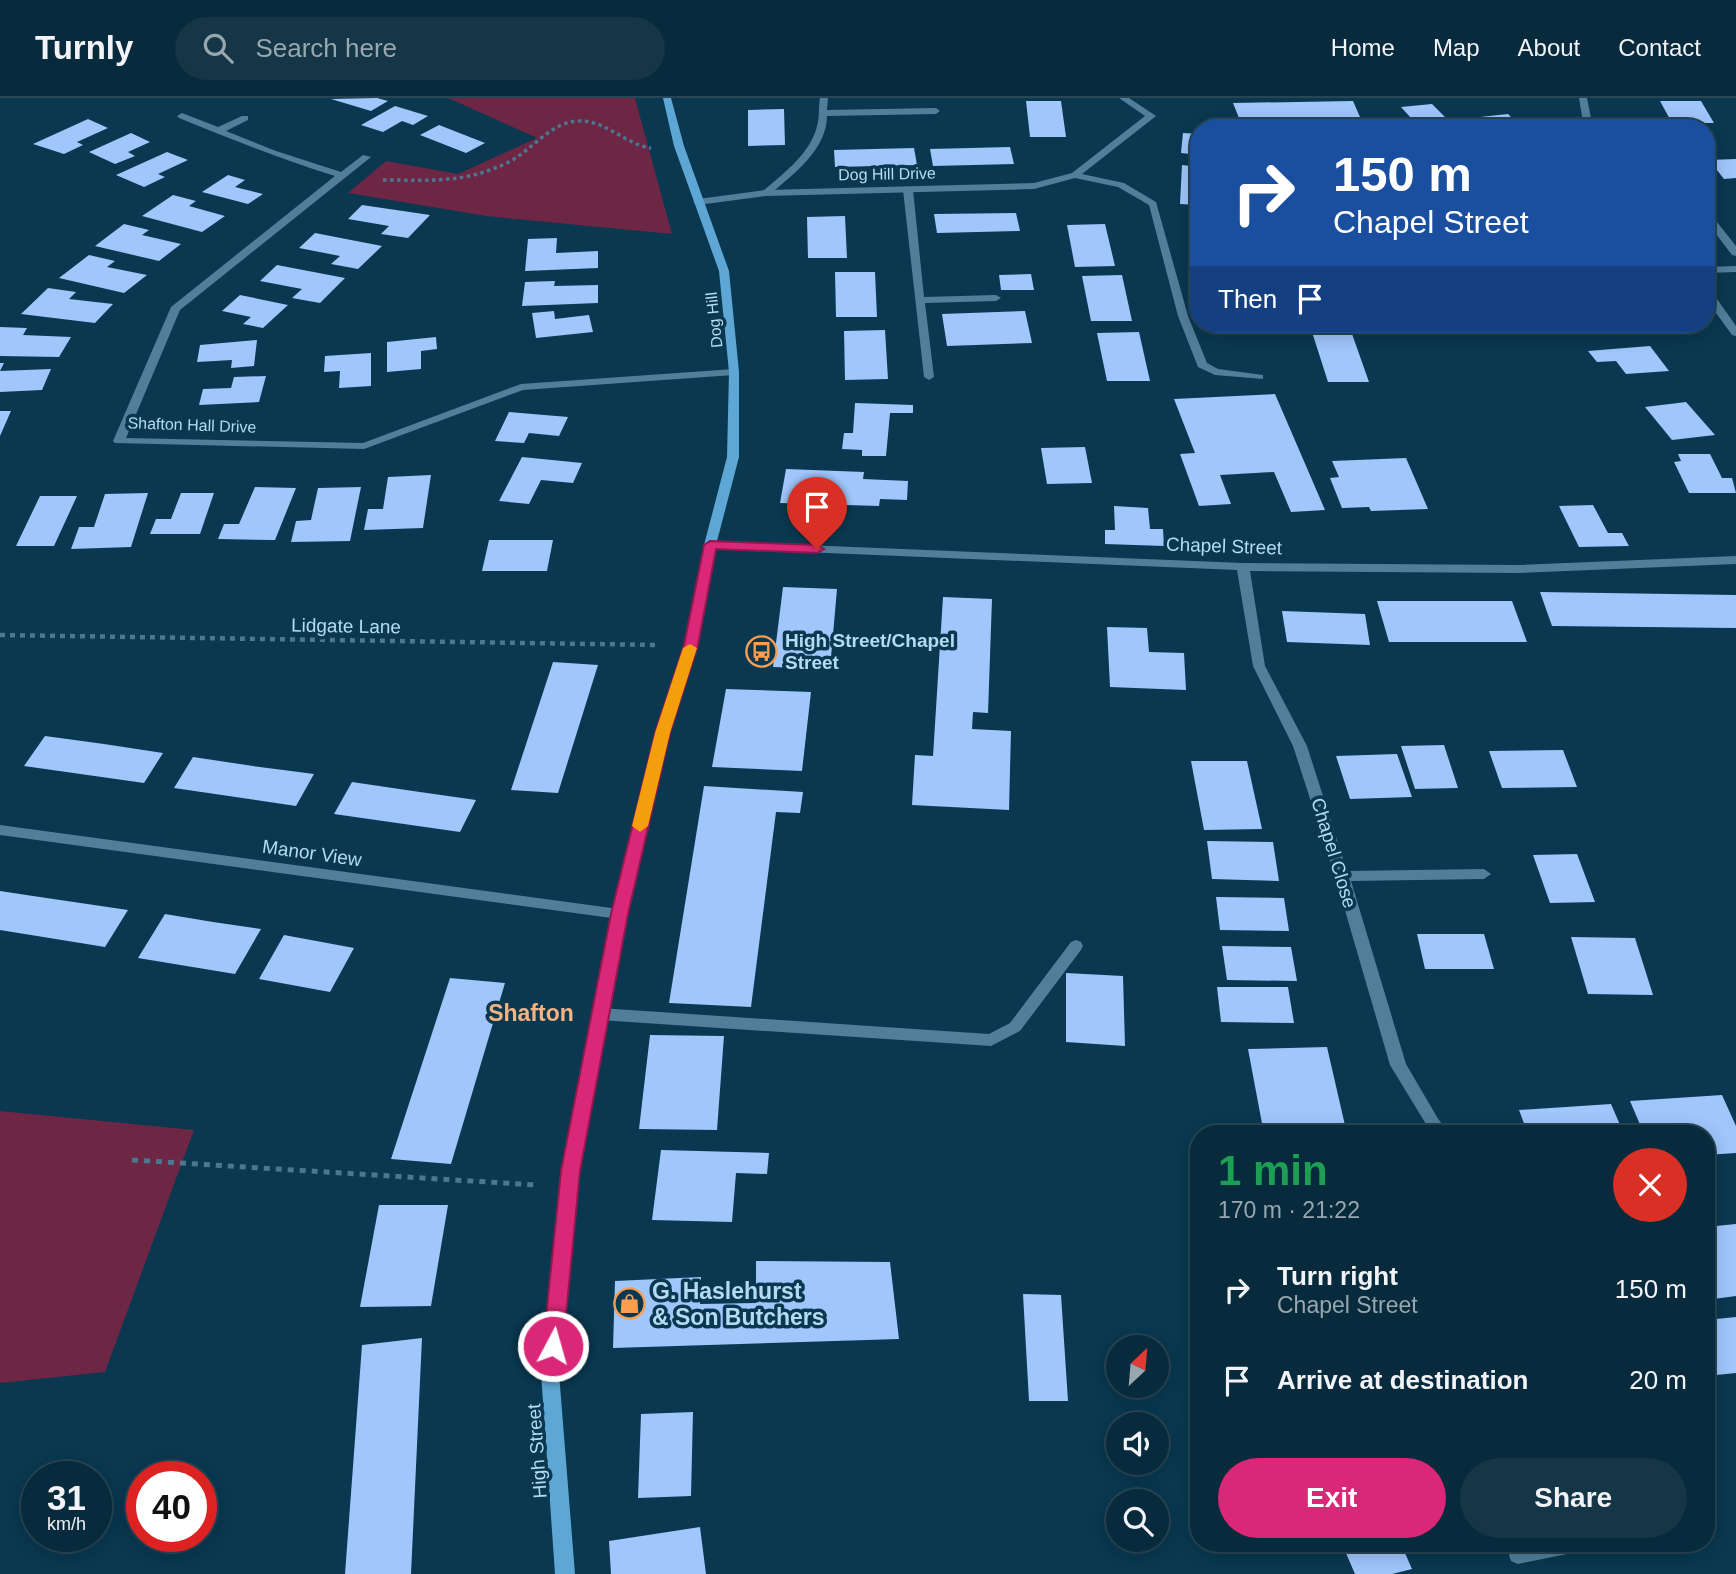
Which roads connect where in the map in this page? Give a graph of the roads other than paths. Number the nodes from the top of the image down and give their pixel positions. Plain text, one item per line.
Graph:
1 (667, 98) edge
2 (824, 98) edge
3 (1122, 98) edge
4 (1583, 98) edge
5 (936, 111) dead end
6 (822, 113) junction
7 (182, 116) dead end
8 (245, 118) dead end
9 (1587, 119) edge
10 (218, 131) junction
11 (366, 157) dead end
12 (342, 175) junction
13 (1075, 175) junction
14 (908, 190) junction
15 (766, 193) junction
16 (698, 202) junction
17 (1715, 226) edge
18 (1736, 253) edge
19 (1736, 269) edge
20 (1715, 270) edge
21 (996, 299) dead end
22 (919, 300) junction
23 (1715, 303) edge
24 (1736, 332) edge
25 (734, 372) junction
26 (929, 377) dead end
27 (1259, 377) dead end
28 (710, 545) junction
29 (1736, 560) edge
30 (1243, 567) junction
31 (0, 830) edge
32 (1484, 874) dead end
33 (1342, 876) junction
34 (619, 914) junction
35 (1076, 947) dead end
36 (600, 1014) junction
37 (1434, 1125) edge
38 (1533, 1552) edge
39 (1518, 1555) dead end
40 (565, 1574) edge

1 - 16 street, Dog Hill
2 - 6 street
3 - 13 street
4 - 9 street
5 - 6 street
6 - 15 street
7 - 10 street
8 - 10 street
10 - 12 street
11 - 12 street
12 - 25 street, Shafton Hall Drive
13 - 14 street, Dog Hill Drive
13 - 27 street
14 - 15 street, Dog Hill Drive
14 - 22 street
15 - 16 street, Dog Hill Drive
16 - 25 street, Dog Hill
17 - 18 street
19 - 20 street
21 - 22 street
22 - 26 street
23 - 24 street
25 - 28 street, Dog Hill
28 - 30 street, Chapel Street
28 - 34 street, High Street
29 - 30 street, Chapel Street
30 - 33 street, Chapel Close
31 - 34 street, Manor View
32 - 33 street
33 - 37 street, Chapel Close
34 - 36 street, High Street
35 - 36 street
36 - 40 street, High Street
38 - 39 street

